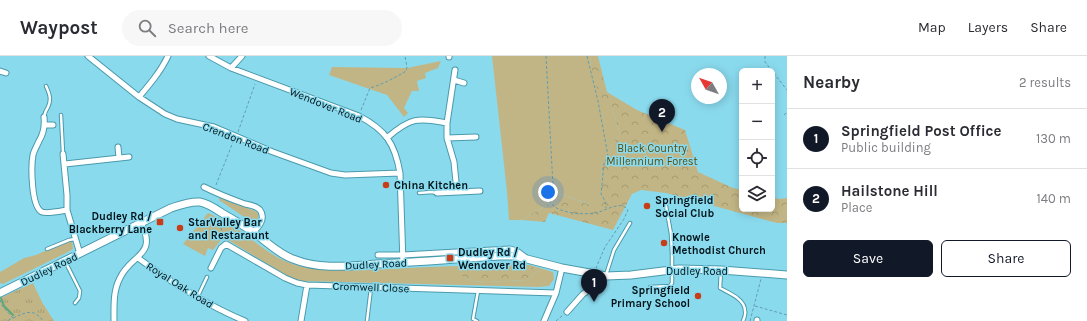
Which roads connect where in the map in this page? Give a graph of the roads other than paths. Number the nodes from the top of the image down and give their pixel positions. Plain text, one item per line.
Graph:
1 (88, 56) edge
2 (168, 56) edge
3 (210, 56) edge
4 (242, 56) edge
5 (231, 68) junction
6 (455, 70) dead end
7 (0, 71) edge
8 (6, 73) dead end
9 (454, 80) junction
10 (464, 83) dead end
11 (46, 86) dead end
12 (139, 97) junction
13 (61, 115) dead end
14 (44, 117) joint
15 (447, 123) junction
16 (45, 125) junction
17 (52, 125) dead end
18 (476, 136) dead end
19 (388, 137) junction
20 (447, 138) junction
21 (118, 147) dead end
22 (63, 154) joint
23 (129, 157) dead end
24 (119, 158) junction
25 (65, 164) junction
26 (400, 173) junction
27 (204, 187) dead end
28 (480, 190) dead end
29 (457, 192) junction
30 (419, 193) dead end
31 (437, 194) joint
32 (666, 206) dead end
33 (67, 210) junction
34 (141, 223) junction
35 (630, 223) dead end
36 (253, 232) junction
37 (75, 238) junction
38 (47, 249) dead end
39 (80, 254) junction
40 (378, 255) dead end
41 (402, 255) junction
42 (138, 258) junction
43 (527, 259) junction
44 (65, 261) junction
45 (403, 263) junction
46 (211, 268) dead end
47 (562, 268) junction
48 (672, 269) junction
49 (721, 270) junction
50 (787, 275) edge
51 (207, 276) dead end
52 (606, 276) junction
53 (307, 285) junction
54 (650, 287) dead end
55 (371, 288) junction
56 (478, 291) junction
57 (0, 293) edge
58 (556, 294) junction
59 (197, 298) junction
60 (75, 303) dead end
61 (567, 312) road end
62 (114, 321) edge
63 (246, 321) edge
64 (302, 321) edge
65 (367, 321) edge
66 (477, 321) edge
67 (544, 321) edge
68 (743, 321) edge

1 - 12 street, Crendon Road
2 - 12 street
3 - 5 street, Wendover Road
4 - 5 street
5 - 19 street, Wendover Road
6 - 9 street
7 - 8 street
9 - 10 street
9 - 15 street
11 - 14 lane
12 - 26 street, Crendon Road
13 - 22 lane
14 - 16 street
15 - 19 street
15 - 20 street
16 - 17 street
16 - 33 street
18 - 20 street
19 - 26 street, Wendover Road
20 - 29 street
21 - 24 street
22 - 25 street
23 - 24 street
24 - 25 street
25 - 33 street
26 - 41 street, Wendover Road
27 - 36 street
28 - 29 street
29 - 31 street
30 - 31 lane
32 - 48 lane
33 - 37 street
34 - 36 main road, Dudley Road
34 - 39 main road, Dudley Road
34 - 42 street
35 - 52 lane
36 - 45 main road, Dudley Road
37 - 38 lane
37 - 39 street
39 - 44 main road, Dudley Road
40 - 41 street
41 - 43 street
41 - 45 street, Wendover Road
42 - 59 street, Royal Oak Road
42 - 62 street
43 - 45 main road, Dudley Road
43 - 47 main road, Dudley Road
44 - 57 main road, Dudley Road
44 - 60 lane
46 - 53 street, Cromwell Close
47 - 52 main road, Dudley Road
47 - 58 street
48 - 49 main road, Dudley Road
48 - 52 main road, Dudley Road
48 - 54 lane
49 - 50 main road, Dudley Road
49 - 68 lane
51 - 59 lane
52 - 61 street
53 - 55 street, Cromwell Close
53 - 64 street
55 - 56 street, Cromwell Close
55 - 65 lane
56 - 58 street, Cromwell Close
56 - 66 lane
58 - 67 street
59 - 63 street, Royal Oak Road

